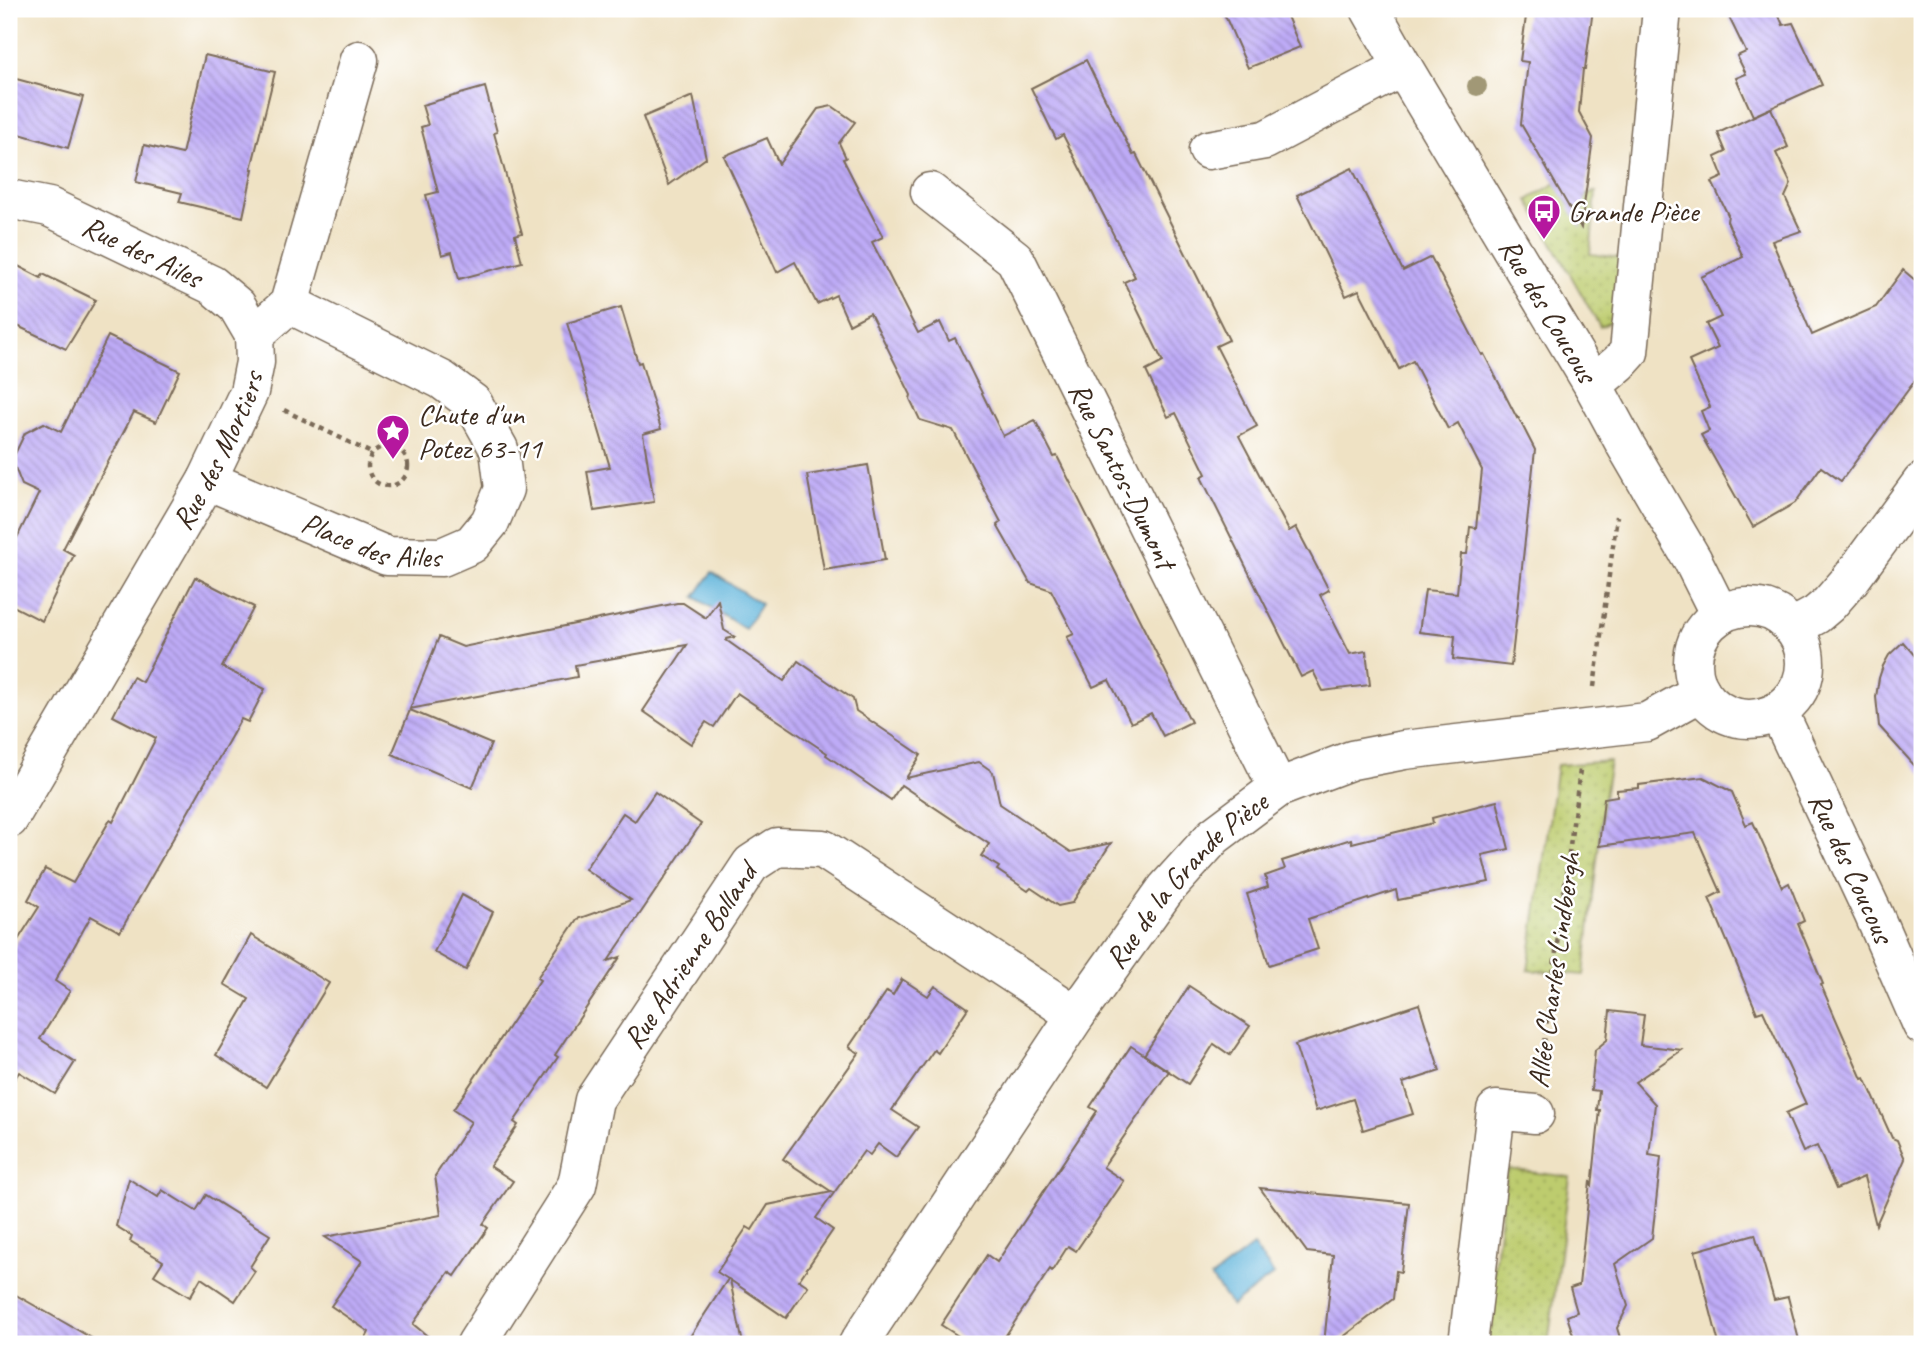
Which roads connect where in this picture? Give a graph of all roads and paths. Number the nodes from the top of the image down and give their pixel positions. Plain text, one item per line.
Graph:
1 (1370, 9) edge
2 (1662, 9) edge
3 (359, 60) dead end
4 (1402, 67) junction
5 (1208, 150) dead end
6 (930, 192) dead end
7 (9, 199) edge
8 (289, 304) junction
9 (254, 335) junction
10 (1593, 385) junction
11 (249, 392) junction
12 (373, 454) junction
13 (207, 480) junction
14 (1922, 482) edge
15 (1612, 506) dead end
16 (1720, 615) junction
17 (1792, 628) junction
18 (1701, 692) junction
19 (1592, 698) dead end
20 (1778, 711) junction
21 (1581, 762) dead end
22 (1278, 788) junction
23 (9, 820) edge
24 (1076, 1015) junction
25 (1922, 1025) edge
26 (1535, 1114) joint
27 (476, 1344) edge
28 (858, 1344) edge
29 (1468, 1344) edge

1 - 4 street, Rue des Coucous
2 - 10 street
3 - 8 street
4 - 5 street
4 - 10 street, Rue des Coucous
6 - 22 street, Rue Santos-Dumont
7 - 9 street, Rue des Ailes
8 - 9 street, Rue des Mortiers
8 - 13 street, Place des Ailes
9 - 11 street, Rue des Mortiers
10 - 16 street, Rue des Coucous
11 - 12 path
11 - 13 street, Rue des Mortiers
12 - 12 path
13 - 23 street, Rue des Mortiers
14 - 17 street
15 - 19 path
16 - 17 street
16 - 18 street
17 - 20 street
18 - 20 street
18 - 22 street, Rue de la Grande Pièce
20 - 25 street, Rue des Coucous
21 - 26 path, Allée Charles Lindbergh
22 - 24 street, Rue de la Grande Pièce
24 - 27 street, Rue Adrienne Bolland
24 - 28 street, Rue de la Grande Pièce
26 - 29 street, Allée Charles Lindbergh

